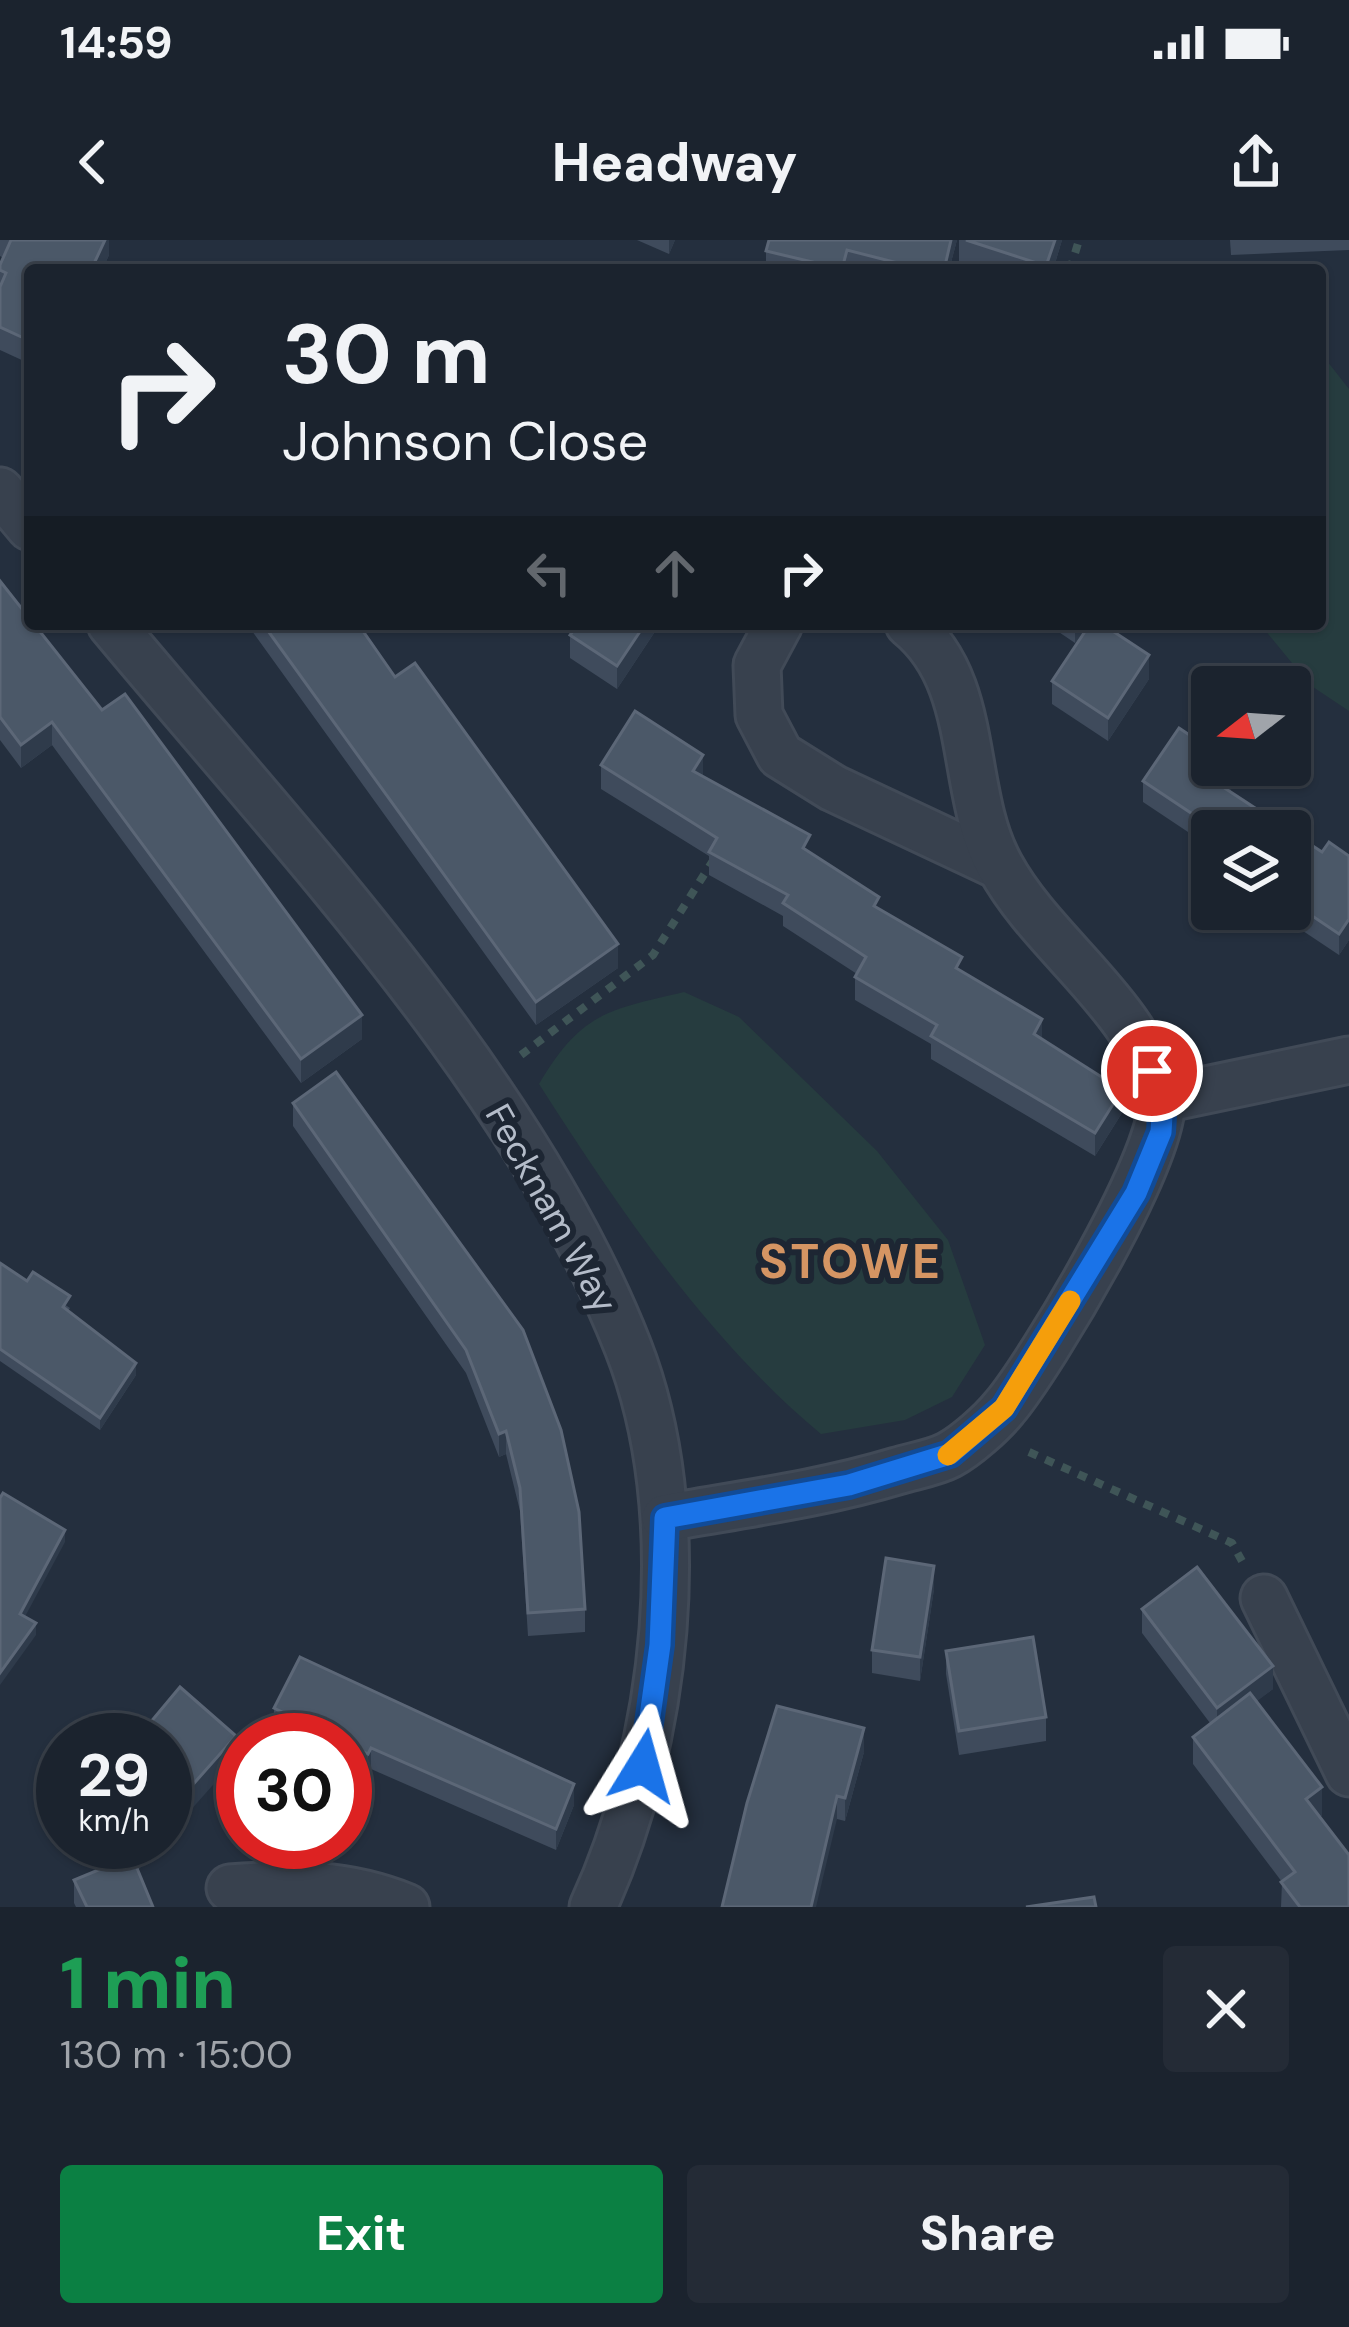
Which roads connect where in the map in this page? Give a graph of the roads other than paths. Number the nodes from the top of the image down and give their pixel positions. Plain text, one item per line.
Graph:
1 (0, 491) edge
2 (24, 520) edge
3 (116, 630) edge
4 (776, 630) edge
5 (916, 630) edge
6 (999, 866) junction
7 (1349, 1060) edge
8 (1163, 1099) junction
9 (665, 1518) junction
10 (1264, 1598) road end
11 (1330, 1692) edge
12 (1349, 1773) edge
13 (230, 1888) dead end
14 (406, 1907) edge
15 (593, 1907) edge

1 - 2 street
3 - 9 street, Fecknam Way
4 - 6 street
5 - 6 street
6 - 8 street
7 - 8 street
8 - 9 street
9 - 15 street, Fecknam Way
10 - 11 street
11 - 12 street
13 - 14 street

